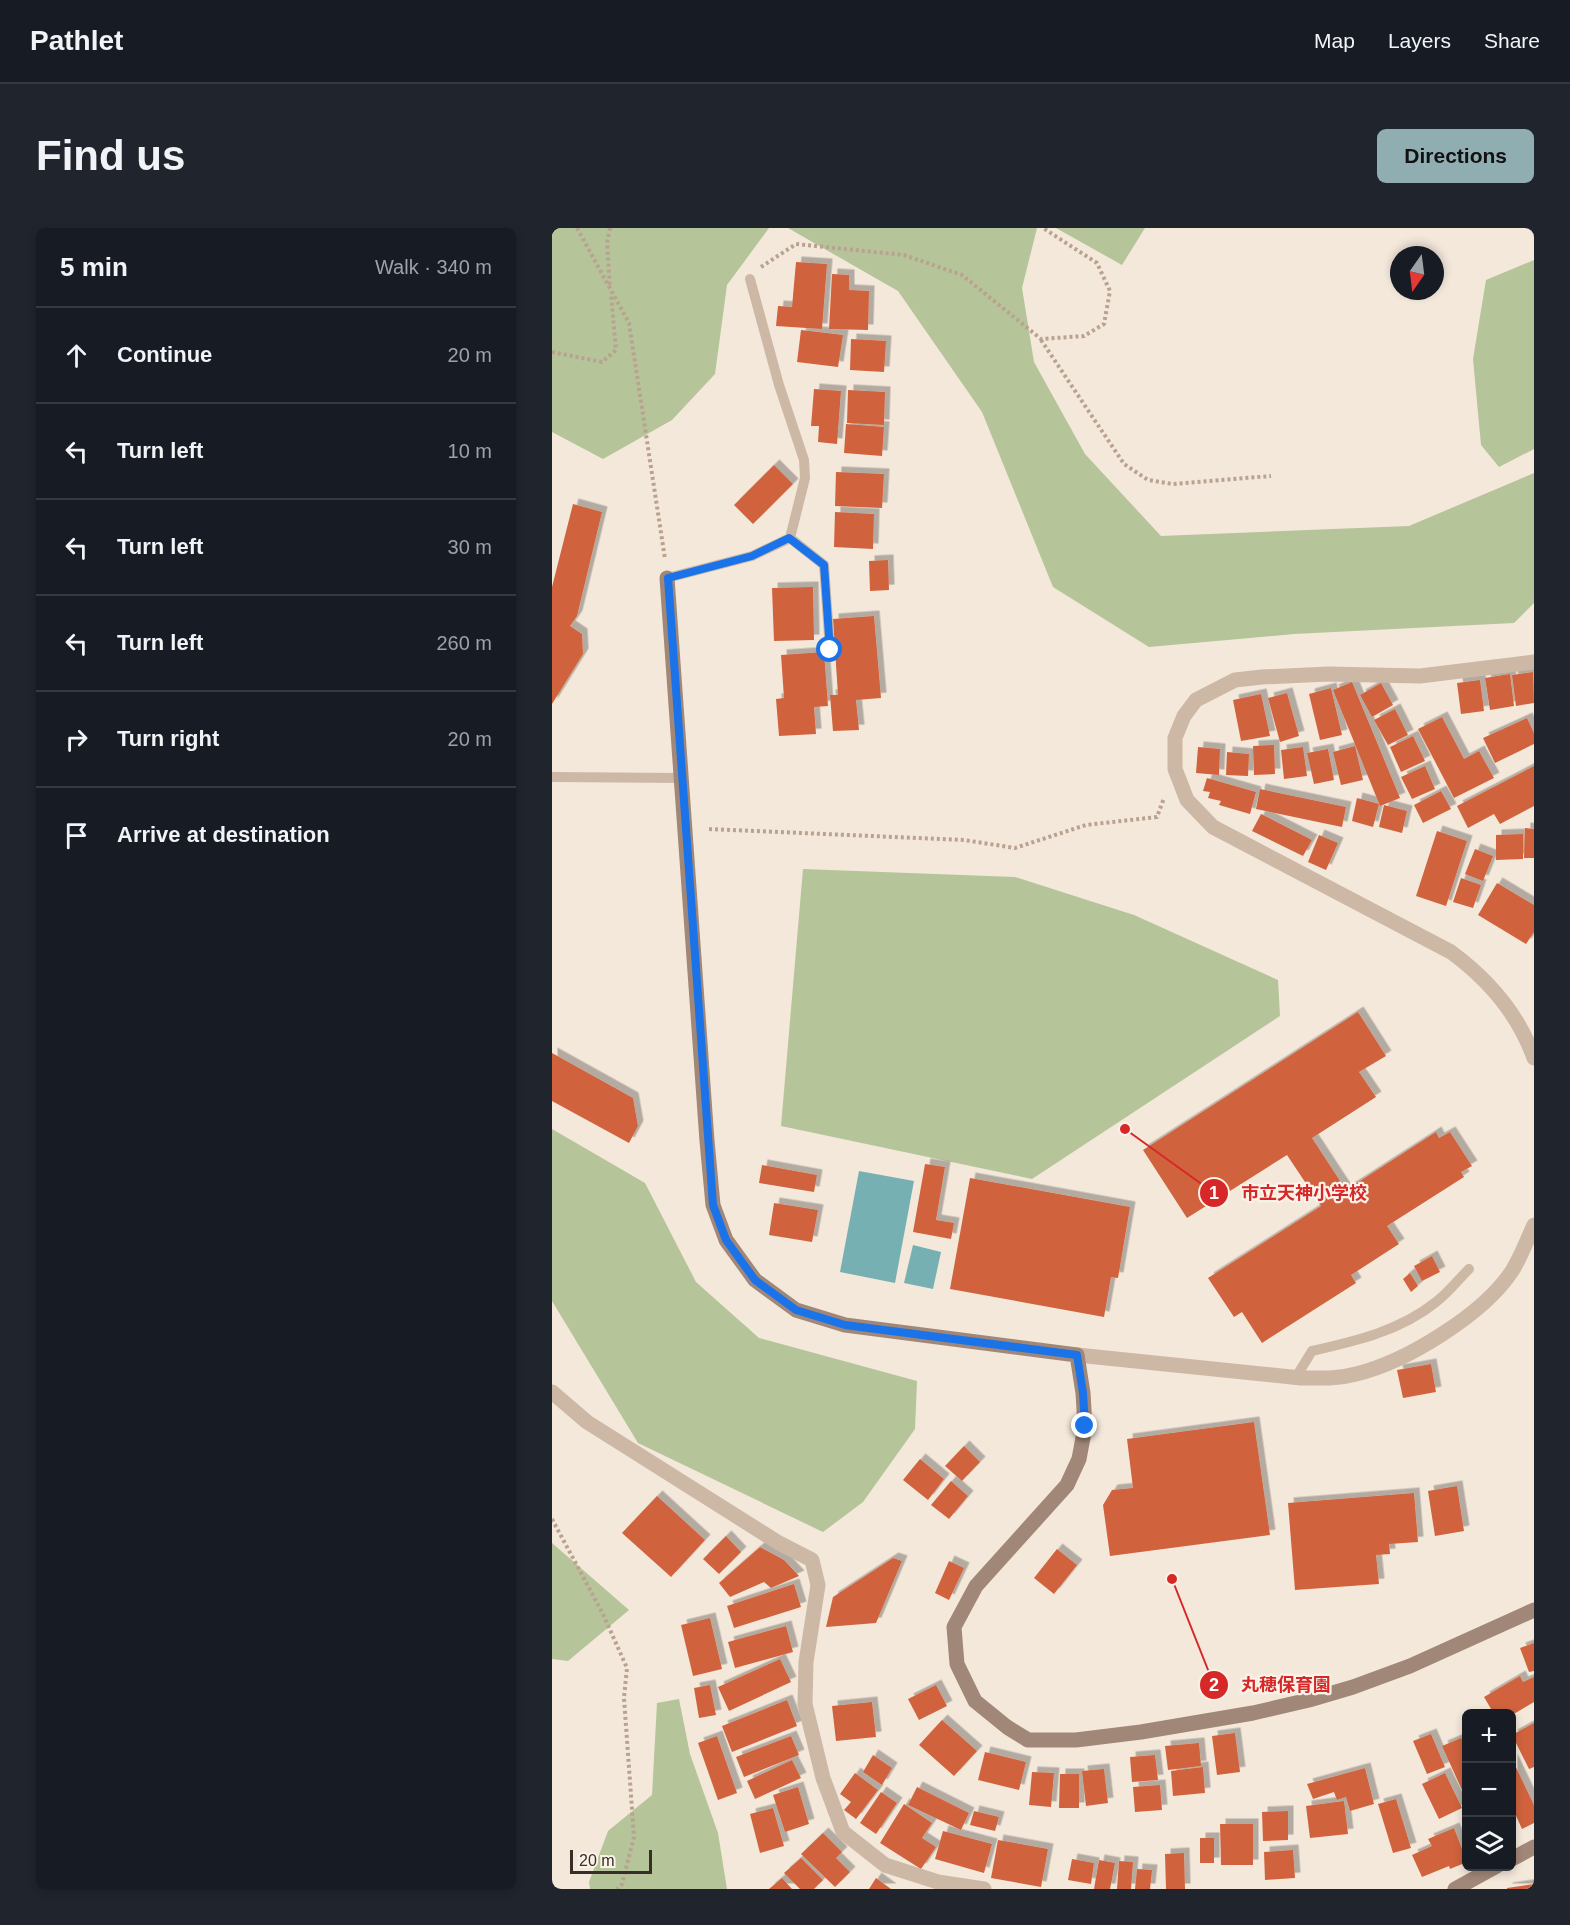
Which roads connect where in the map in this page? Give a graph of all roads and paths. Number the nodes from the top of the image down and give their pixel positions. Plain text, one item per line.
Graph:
1 (577, 228) edge
2 (610, 228) edge
3 (1043, 228) edge
4 (750, 279) joint
5 (1041, 339) junction
6 (552, 352) edge
7 (1271, 476) dead end
8 (789, 538) junction
9 (668, 578) junction
10 (830, 650) dead end
11 (1534, 662) edge
12 (1176, 769) junction
13 (552, 777) edge
14 (681, 778) junction
15 (709, 829) dead end
16 (1534, 1058) edge
17 (1534, 1225) edge
18 (1469, 1269) dead end
19 (1077, 1355) junction
20 (1296, 1377) junction
21 (552, 1392) edge
22 (552, 1519) edge
23 (1534, 1610) edge
24 (1534, 1847) edge
25 (1516, 1857) edge
26 (1488, 1871) edge
27 (617, 1889) edge
28 (984, 1889) edge
29 (1455, 1889) edge

1 - 9 path
2 - 6 path
3 - 5 path
4 - 5 path
4 - 8 lane
5 - 7 path
8 - 9 lane
8 - 10 lane
9 - 14 street
11 - 12 street
12 - 15 path
12 - 16 street
13 - 14 lane
14 - 19 street
17 - 20 street
18 - 20 lane
19 - 20 street
19 - 23 street
21 - 28 street
22 - 27 path
24 - 25 street
26 - 29 street

